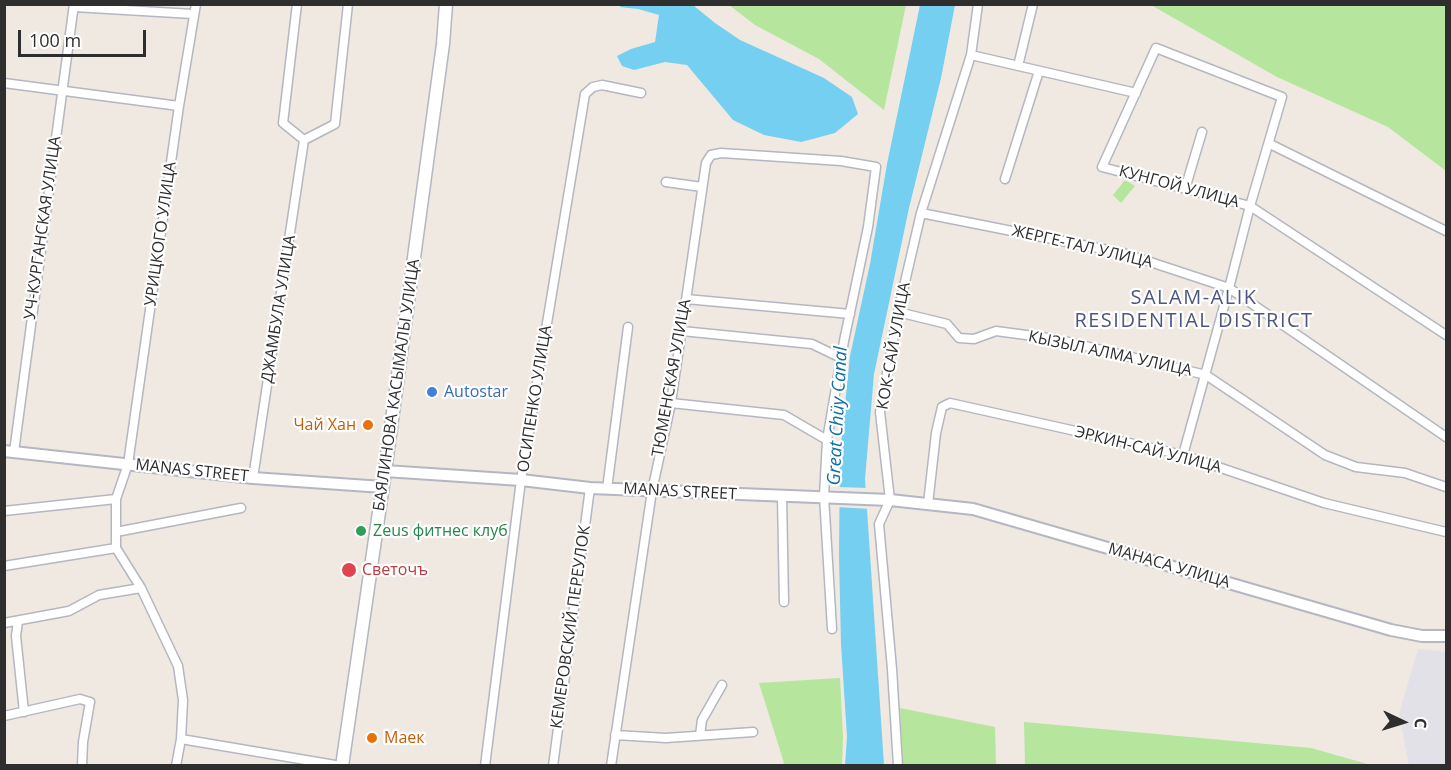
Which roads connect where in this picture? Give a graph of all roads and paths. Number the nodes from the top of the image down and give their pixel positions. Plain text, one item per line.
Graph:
1 (196, 4) edge
2 (297, 4) edge
3 (348, 4) edge
4 (446, 4) edge
5 (978, 4) edge
6 (1033, 4) edge
7 (74, 6) edge
8 (193, 14) junction
9 (971, 55) junction
10 (1018, 66) junction
11 (1039, 71) junction
12 (4, 83) edge
13 (61, 90) junction
14 (641, 93) dead end
15 (1136, 93) junction
16 (179, 106) junction
17 (1202, 132) dead end
18 (304, 140) junction
19 (1270, 144) junction
20 (1005, 179) dead end
21 (666, 182) dead end
22 (702, 187) junction
23 (1185, 189) junction
24 (1250, 206) junction
25 (921, 213) junction
26 (1446, 231) edge
27 (1229, 288) junction
28 (686, 299) junction
29 (898, 312) junction
30 (849, 314) junction
31 (628, 327) dead end
32 (682, 331) junction
33 (1446, 334) edge
34 (841, 358) junction
35 (1206, 375) junction
36 (671, 404) junction
37 (1446, 437) edge
38 (827, 440) junction
39 (9, 451) edge
40 (1183, 455) junction
41 (128, 464) junction
42 (385, 471) junction
43 (253, 478) junction
44 (521, 480) junction
45 (1446, 487) edge
46 (383, 488) junction
47 (590, 488) junction
48 (607, 489) junction
49 (652, 491) junction
50 (782, 496) junction
51 (828, 496) junction
52 (116, 499) junction
53 (876, 499) joint
54 (890, 500) junction
55 (928, 504) junction
56 (241, 508) dead end
57 (4, 511) edge
58 (116, 532) junction
59 (1446, 532) edge
60 (116, 548) junction
61 (4, 566) edge
62 (141, 588) junction
63 (784, 602) dead end
64 (18, 621) junction
65 (4, 623) edge
66 (832, 629) dead end
67 (1446, 636) edge
68 (722, 684) dead end
69 (24, 712) junction
70 (4, 716) edge
71 (753, 732) dead end
72 (615, 735) junction
73 (700, 735) junction
74 (181, 739) junction
75 (82, 765) edge
76 (176, 765) edge
77 (341, 765) edge
78 (485, 765) edge
79 (553, 765) edge
80 (611, 765) edge
81 (898, 765) edge

1 - 8 street, УРИЦКОГО УЛИЦА
2 - 18 street
3 - 18 street
4 - 42 main road, БАЯЛИНОВА КАСЫМАЛЫ УЛИЦА
5 - 9 street, КОК-САЙ УЛИЦА
6 - 10 street
7 - 8 street
7 - 13 street, УЧ-КУРГАНСКАЯ УЛИЦА
8 - 16 street, УРИЦКОГО УЛИЦА
9 - 10 street
9 - 25 street, КОК-САЙ УЛИЦА
10 - 11 street
11 - 15 street
11 - 20 street
12 - 13 street
13 - 16 street
13 - 39 street, УЧ-КУРГАНСКАЯ УЛИЦА
14 - 44 street, ОСИПЕНКО УЛИЦА
15 - 19 street, КУНГОЙ УЛИЦА
15 - 23 street, КУНГОЙ УЛИЦА
16 - 41 street, УРИЦКОГО УЛИЦА
17 - 23 street
18 - 43 street, ДЖАМБУЛА УЛИЦА
19 - 24 street
19 - 26 street
21 - 22 street
22 - 28 street, ТЮМЕНСКАЯ УЛИЦА
22 - 30 street, ТЮМЕНСКАЯ УЛИЦА
23 - 24 street, КУНГОЙ УЛИЦА
24 - 27 street
24 - 33 street, КУНГОЙ УЛИЦА
25 - 27 street, ЖЕРГЕ-ТАЛ УЛИЦА
25 - 29 street, КОК-САЙ УЛИЦА
27 - 35 street
27 - 37 street, ЖЕРГЕ-ТАЛ УЛИЦА
28 - 30 street
28 - 32 street, ТЮМЕНСКАЯ УЛИЦА
29 - 35 street, КЫЗЫЛ АЛМА УЛИЦА
29 - 54 street, КОК-САЙ УЛИЦА
30 - 34 street
31 - 48 street
32 - 34 street
32 - 36 street, ТЮМЕНСКАЯ УЛИЦА
34 - 38 street
35 - 40 street
35 - 45 street, КЫЗЫЛ АЛМА УЛИЦА
36 - 38 street
36 - 49 street, ТЮМЕНСКАЯ УЛИЦА
38 - 51 street
39 - 41 street
40 - 55 street, ЭРКИН-САЙ УЛИЦА
40 - 59 street, ЭРКИН-САЙ УЛИЦА
41 - 43 street, MANAS STREET
41 - 52 street, MANAS STREET
42 - 44 street, MANAS STREET
42 - 46 main road, БАЯЛИНОВА КАСЫМАЛЫ УЛИЦА
43 - 46 street, MANAS STREET
44 - 47 street, MANAS STREET
44 - 78 street, ОСИПЕНКО УЛИЦА
46 - 77 main road, БАЯЛИНОВА КАСЫМАЛЫ УЛИЦА
47 - 48 street, MANAS STREET
47 - 79 street, КЕМЕРОВСКИЙ ПЕРЕУЛОК
48 - 49 street, MANAS STREET
49 - 50 street, MANAS STREET
49 - 72 street, ТЮМЕНСКАЯ УЛИЦА
50 - 51 street, MANAS STREET
50 - 63 street
51 - 53 street, MANAS STREET
51 - 66 street
52 - 57 street
52 - 58 street, MANAS STREET
53 - 54 street, МАНАСА УЛИЦА
54 - 55 street, МАНАСА УЛИЦА
54 - 81 street, КОК-САЙ УЛИЦА
55 - 67 street, МАНАСА УЛИЦА
56 - 58 street
58 - 60 street, MANAS STREET
60 - 61 street
60 - 62 street
62 - 64 street
62 - 74 street
64 - 65 street
64 - 69 street
68 - 73 street
69 - 70 street
69 - 75 street
71 - 73 street
72 - 73 street
72 - 80 street, ТЮМЕНСКАЯ УЛИЦА
74 - 76 street
74 - 77 street

